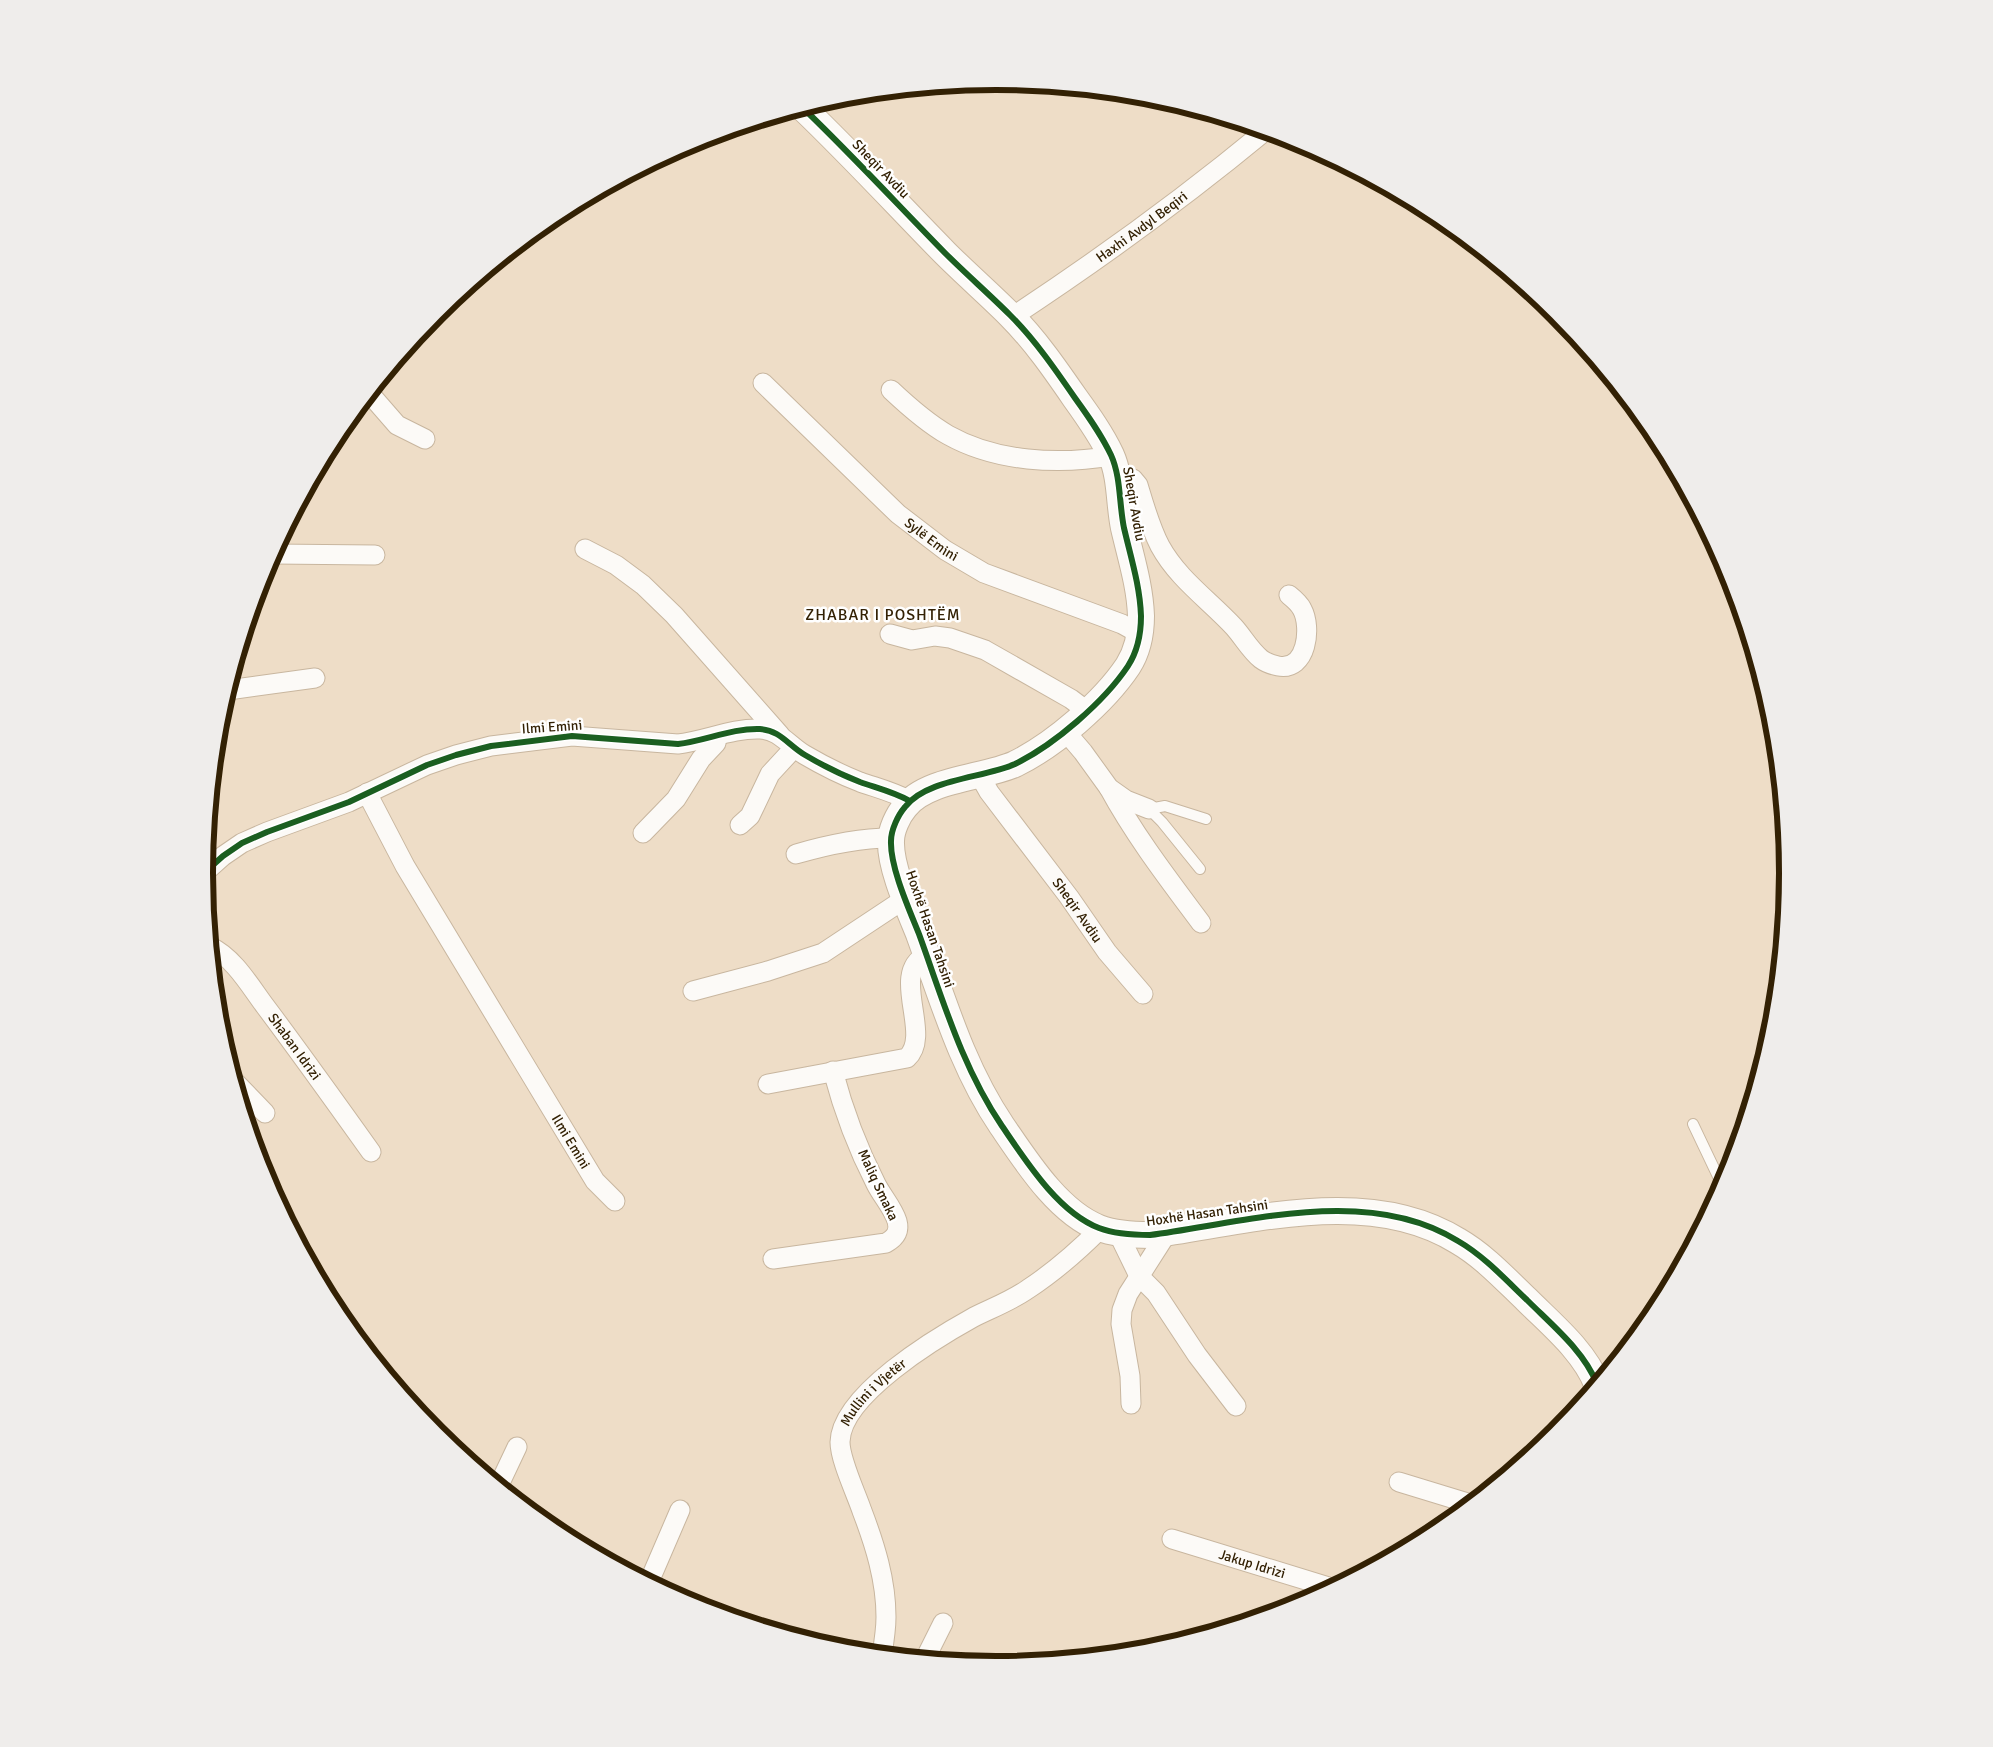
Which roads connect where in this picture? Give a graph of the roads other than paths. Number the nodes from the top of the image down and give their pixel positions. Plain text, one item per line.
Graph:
1 (809, 113) edge
2 (1259, 136) edge
3 (1012, 317) junction
4 (763, 383) dead end
5 (891, 390) dead end
6 (374, 398) edge
7 (425, 439) dead end
8 (1114, 463) junction
9 (585, 549) dead end
10 (282, 554) edge
11 (375, 556) dead end
12 (1289, 595) dead end
13 (890, 634) dead end
14 (1140, 634) junction
15 (315, 678) dead end
16 (236, 689) edge
17 (1087, 711) junction
18 (1065, 731) junction
19 (780, 735) junction
20 (717, 737) junction
21 (794, 748) junction
22 (980, 776) junction
23 (1109, 788) junction
24 (367, 793) junction
25 (910, 801) junction
26 (1150, 808) junction
27 (1206, 819) dead end
28 (740, 826) dead end
29 (643, 833) dead end
30 (890, 838) junction
31 (796, 854) dead end
32 (213, 865) edge
33 (1200, 869) dead end
34 (906, 898) junction
35 (1201, 923) dead end
36 (218, 951) edge
37 (926, 955) junction
38 (693, 991) dead end
39 (1143, 994) dead end
40 (833, 1071) junction
41 (768, 1084) dead end
42 (245, 1092) edge
43 (264, 1112) dead end
44 (1693, 1124) dead end
45 (371, 1152) dead end
46 (1718, 1177) edge
47 (615, 1201) dead end
48 (1109, 1231) junction
49 (1167, 1233) junction
50 (773, 1259) dead end
51 (1139, 1276) junction
52 (1594, 1380) edge
53 (1131, 1404) dead end
54 (1236, 1406) dead end
55 (518, 1447) dead end
56 (501, 1480) edge
57 (1399, 1482) dead end
58 (1464, 1502) edge
59 (1172, 1539) dead end
60 (652, 1577) edge
61 (658, 1580) edge
62 (1323, 1585) edge
63 (943, 1623) dead end
64 (883, 1648) edge
65 (927, 1653) edge

1 - 3 street, Sheqir Avdiu
2 - 3 street, Haxhi Avdyl Beqiri
3 - 8 street, Sheqir Avdiu
4 - 14 street, Sylë Emini
5 - 8 street, Sheqir Avdiu
6 - 7 street
8 - 12 street, Sheqir Avdiu
8 - 14 street, Sheqir Avdiu
9 - 19 street
10 - 11 street
13 - 17 street
14 - 17 street, Sheqir Avdiu
15 - 16 street
17 - 18 street, Sheqir Avdiu
18 - 22 street, Sheqir Avdiu
18 - 23 street
19 - 20 street, Ilmi Emini
19 - 21 street, Ilmi Emini
20 - 24 street, Ilmi Emini
20 - 29 street
21 - 25 street, Ilmi Emini
21 - 28 street
22 - 25 street, Sheqir Avdiu
22 - 39 street, Sheqir Avdiu
23 - 26 street
23 - 35 street
24 - 32 street, Ilmi Emini
24 - 47 street, Ilmi Emini
25 - 30 street
26 - 27 lane
26 - 33 lane
30 - 31 street
30 - 34 street, Hoxhë Hasan Tahsini
34 - 37 street, Hoxhë Hasan Tahsini
34 - 38 street, Hoxhë Hasan Tahsini
36 - 45 street, Shaban Idrizi
37 - 40 street
37 - 48 street, Hoxhë Hasan Tahsini
40 - 41 street
40 - 50 street, Maliq Smaka
42 - 43 street
44 - 46 lane
48 - 49 street, Hoxhë Hasan Tahsini
48 - 51 street
48 - 64 street, Mullini i Vjetër
49 - 51 street
49 - 52 street, Hoxhë Hasan Tahsini
51 - 53 street
51 - 54 street
55 - 56 street
57 - 58 street
59 - 62 street, Jakup Idrizi
60 - 61 street
63 - 65 street

